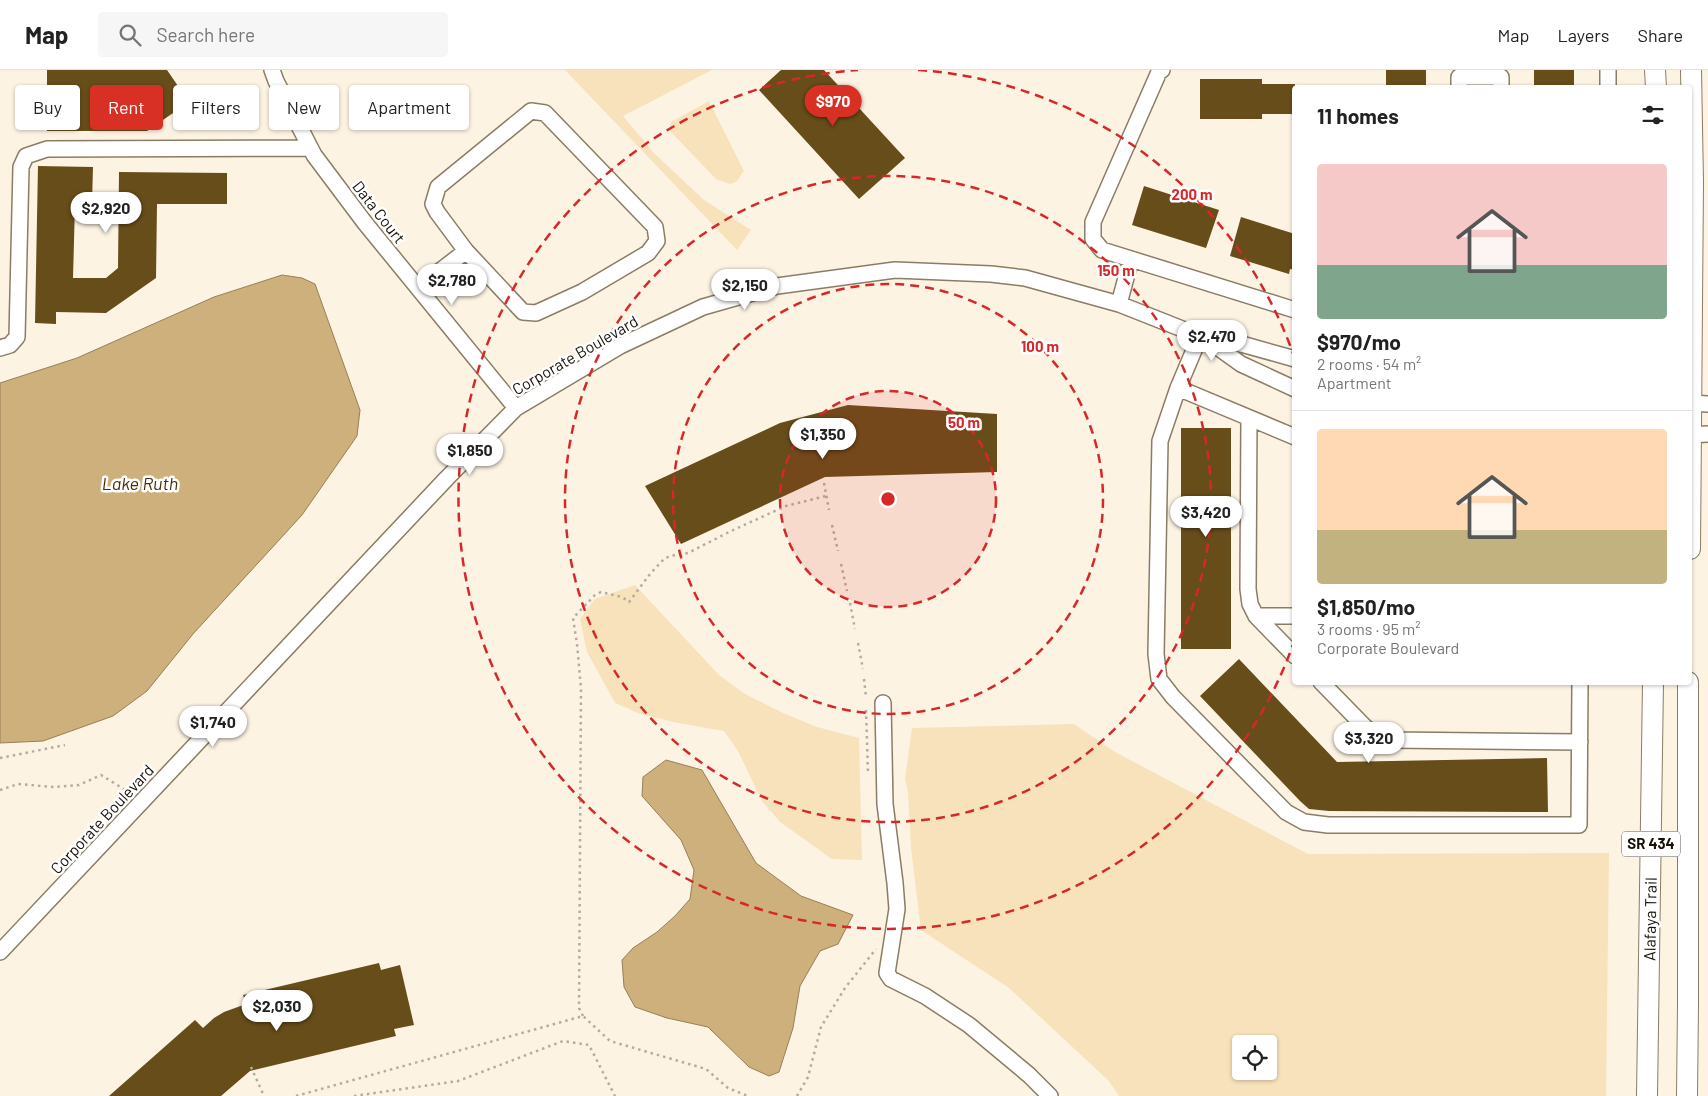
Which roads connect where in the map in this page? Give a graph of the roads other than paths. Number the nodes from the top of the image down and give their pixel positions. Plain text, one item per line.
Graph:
1 (272, 70) edge
2 (1162, 70) edge
3 (1608, 70) edge
4 (1656, 70) edge
5 (1692, 70) edge
6 (1459, 85) edge
7 (1501, 85) edge
8 (1608, 85) edge
9 (1656, 85) edge
10 (310, 148) junction
11 (466, 251) junction
12 (1131, 259) junction
13 (418, 288) junction
14 (1119, 304) junction
15 (1292, 309) edge
16 (1200, 336) junction
17 (0, 348) edge
18 (1292, 358) edge
19 (1178, 388) junction
20 (1292, 388) edge
21 (1696, 403) edge
22 (516, 408) junction
23 (1249, 418) junction
24 (1696, 435) edge
25 (1292, 436) edge
26 (1692, 511) edge
27 (1256, 616) junction
28 (1292, 616) edge
29 (1292, 653) edge
30 (1324, 685) edge
31 (1580, 685) edge
32 (1652, 685) edge
33 (1688, 685) edge
34 (883, 703) dead end
35 (1580, 742) junction
36 (0, 952) edge
37 (1050, 1096) edge
38 (1647, 1096) edge
39 (1687, 1096) edge

1 - 10 street, Data Court
2 - 12 street
3 - 8 street
4 - 9 main road
5 - 21 main road
6 - 7 street
10 - 13 street, Data Court
10 - 17 street
11 - 11 street
11 - 13 street
12 - 14 street
12 - 15 street
13 - 22 street, Data Court
14 - 16 street, Corporate Boulevard
14 - 22 street, Corporate Boulevard
16 - 18 street, Corporate Boulevard
16 - 19 street
16 - 20 street, Corporate Boulevard
19 - 23 street
19 - 35 street
21 - 24 main road
22 - 36 street, Corporate Boulevard
23 - 25 street
23 - 27 street
24 - 26 main road
27 - 28 street
27 - 29 street
30 - 35 street
31 - 35 street
32 - 38 main road, Alafaya Trail / SR 434
33 - 39 main road, SR 434
34 - 37 street

